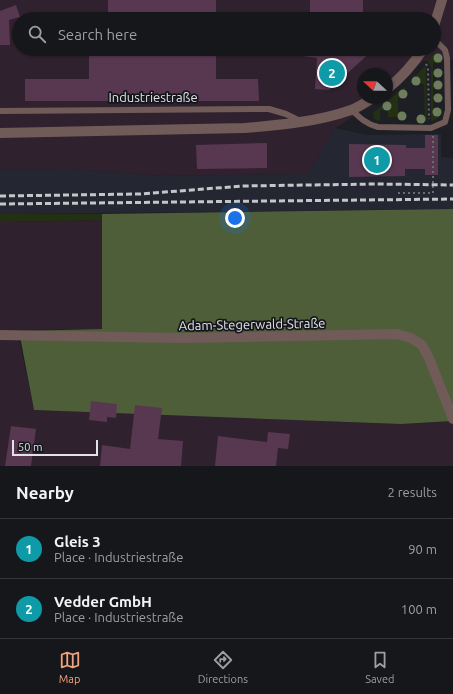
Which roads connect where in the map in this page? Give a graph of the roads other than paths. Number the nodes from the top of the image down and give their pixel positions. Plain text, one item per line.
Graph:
1 (442, 0) edge
2 (438, 12) edge
3 (441, 45) edge
4 (418, 57) edge
5 (393, 84) edge
6 (362, 104) edge
7 (352, 110) junction
8 (0, 111) edge
9 (304, 122) junction
10 (0, 133) edge
11 (0, 335) edge
12 (453, 419) edge

1 - 2 street
3 - 7 lane
4 - 5 street
6 - 7 street
7 - 9 street
8 - 9 lane, Industriestraße
9 - 10 street
11 - 12 street, Adam-Stegerwald-Straße

